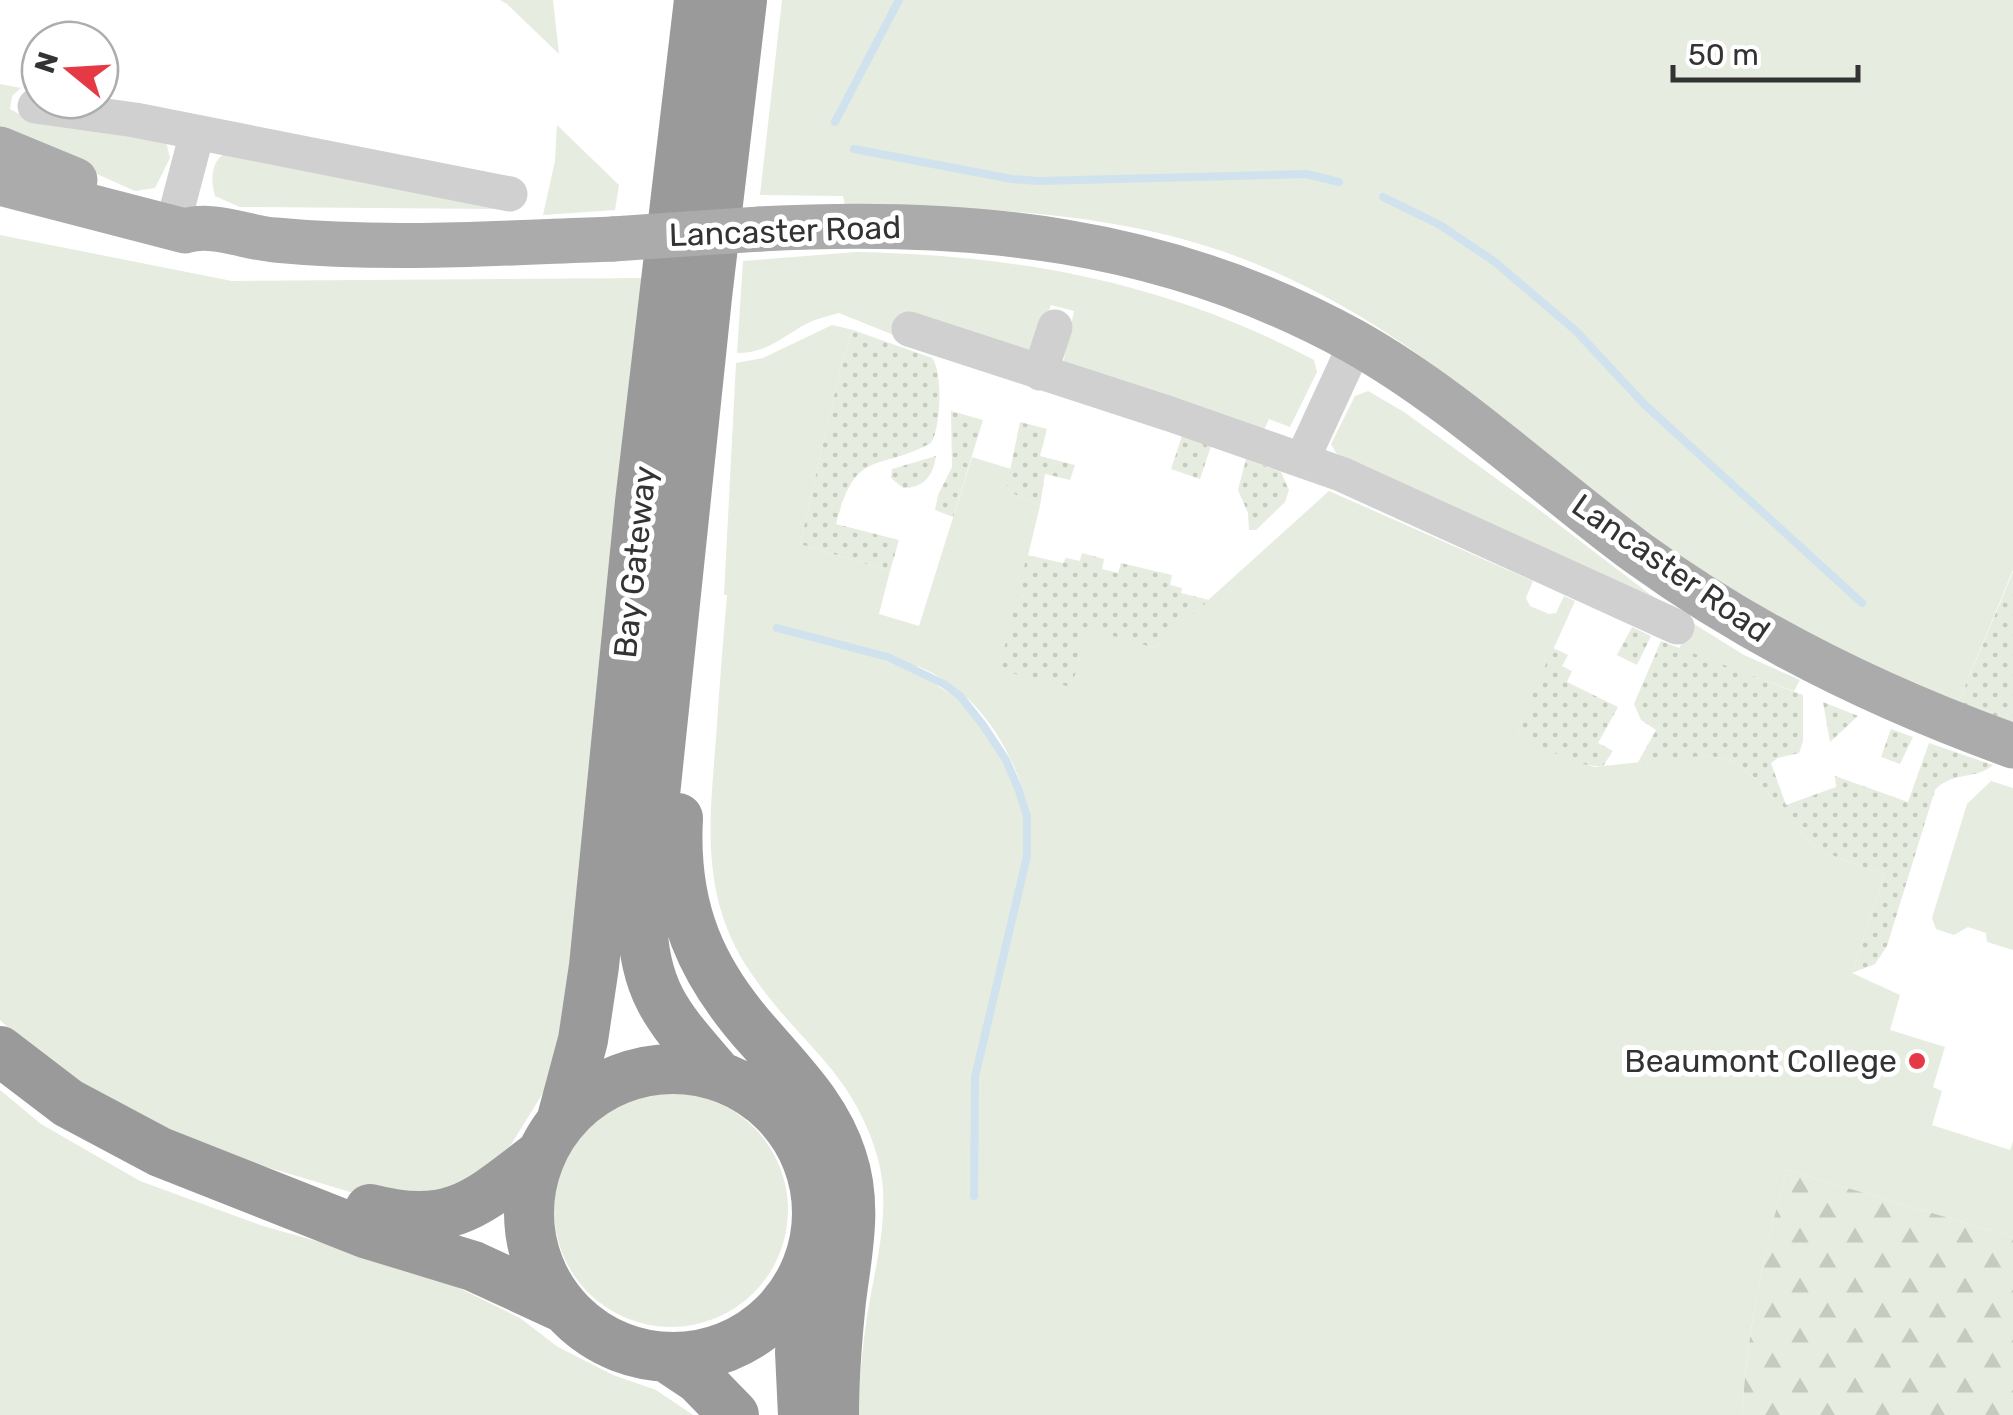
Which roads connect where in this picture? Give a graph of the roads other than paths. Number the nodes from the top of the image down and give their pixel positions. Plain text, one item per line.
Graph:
1 (699, 0) edge
2 (742, 0) edge
3 (120, 118) edge
4 (197, 133) junction
5 (0, 149) edge
6 (0, 184) edge
7 (510, 194) dead end
8 (0, 215) edge
9 (181, 223) junction
10 (269, 240) junction
11 (1055, 328) dead end
12 (910, 329) dead end
13 (1356, 343) junction
14 (1040, 372) junction
15 (1302, 460) junction
16 (681, 554) junction
17 (1678, 627) dead end
18 (2013, 746) edge
19 (0, 1051) edge
20 (718, 1075) junction
21 (550, 1139) junction
22 (200, 1168) junction
23 (809, 1262) junction
24 (564, 1308) junction
25 (666, 1357) junction
26 (734, 1415) edge
27 (803, 1415) edge
28 (834, 1415) edge

1 - 21 highway, Bay Gateway
2 - 16 highway, Bay Gateway
3 - 4 street
4 - 7 street
4 - 9 street
5 - 9 main road, Lancaster Road
6 - 9 main road, Lancaster Road
8 - 10 main road
9 - 10 main road, Lancaster Road
10 - 13 main road, Lancaster Road, bridge
11 - 14 street
12 - 14 street, Lancaster Road
13 - 15 street
13 - 18 main road, Lancaster Road
14 - 15 street, Lancaster Road
15 - 17 street, Lancaster Road
16 - 20 highway, Bay Gateway
16 - 28 highway
19 - 22 highway
20 - 21 highway
20 - 23 highway
21 - 22 highway
21 - 24 highway
22 - 24 highway
23 - 25 highway
23 - 27 highway
24 - 25 highway
25 - 26 highway

